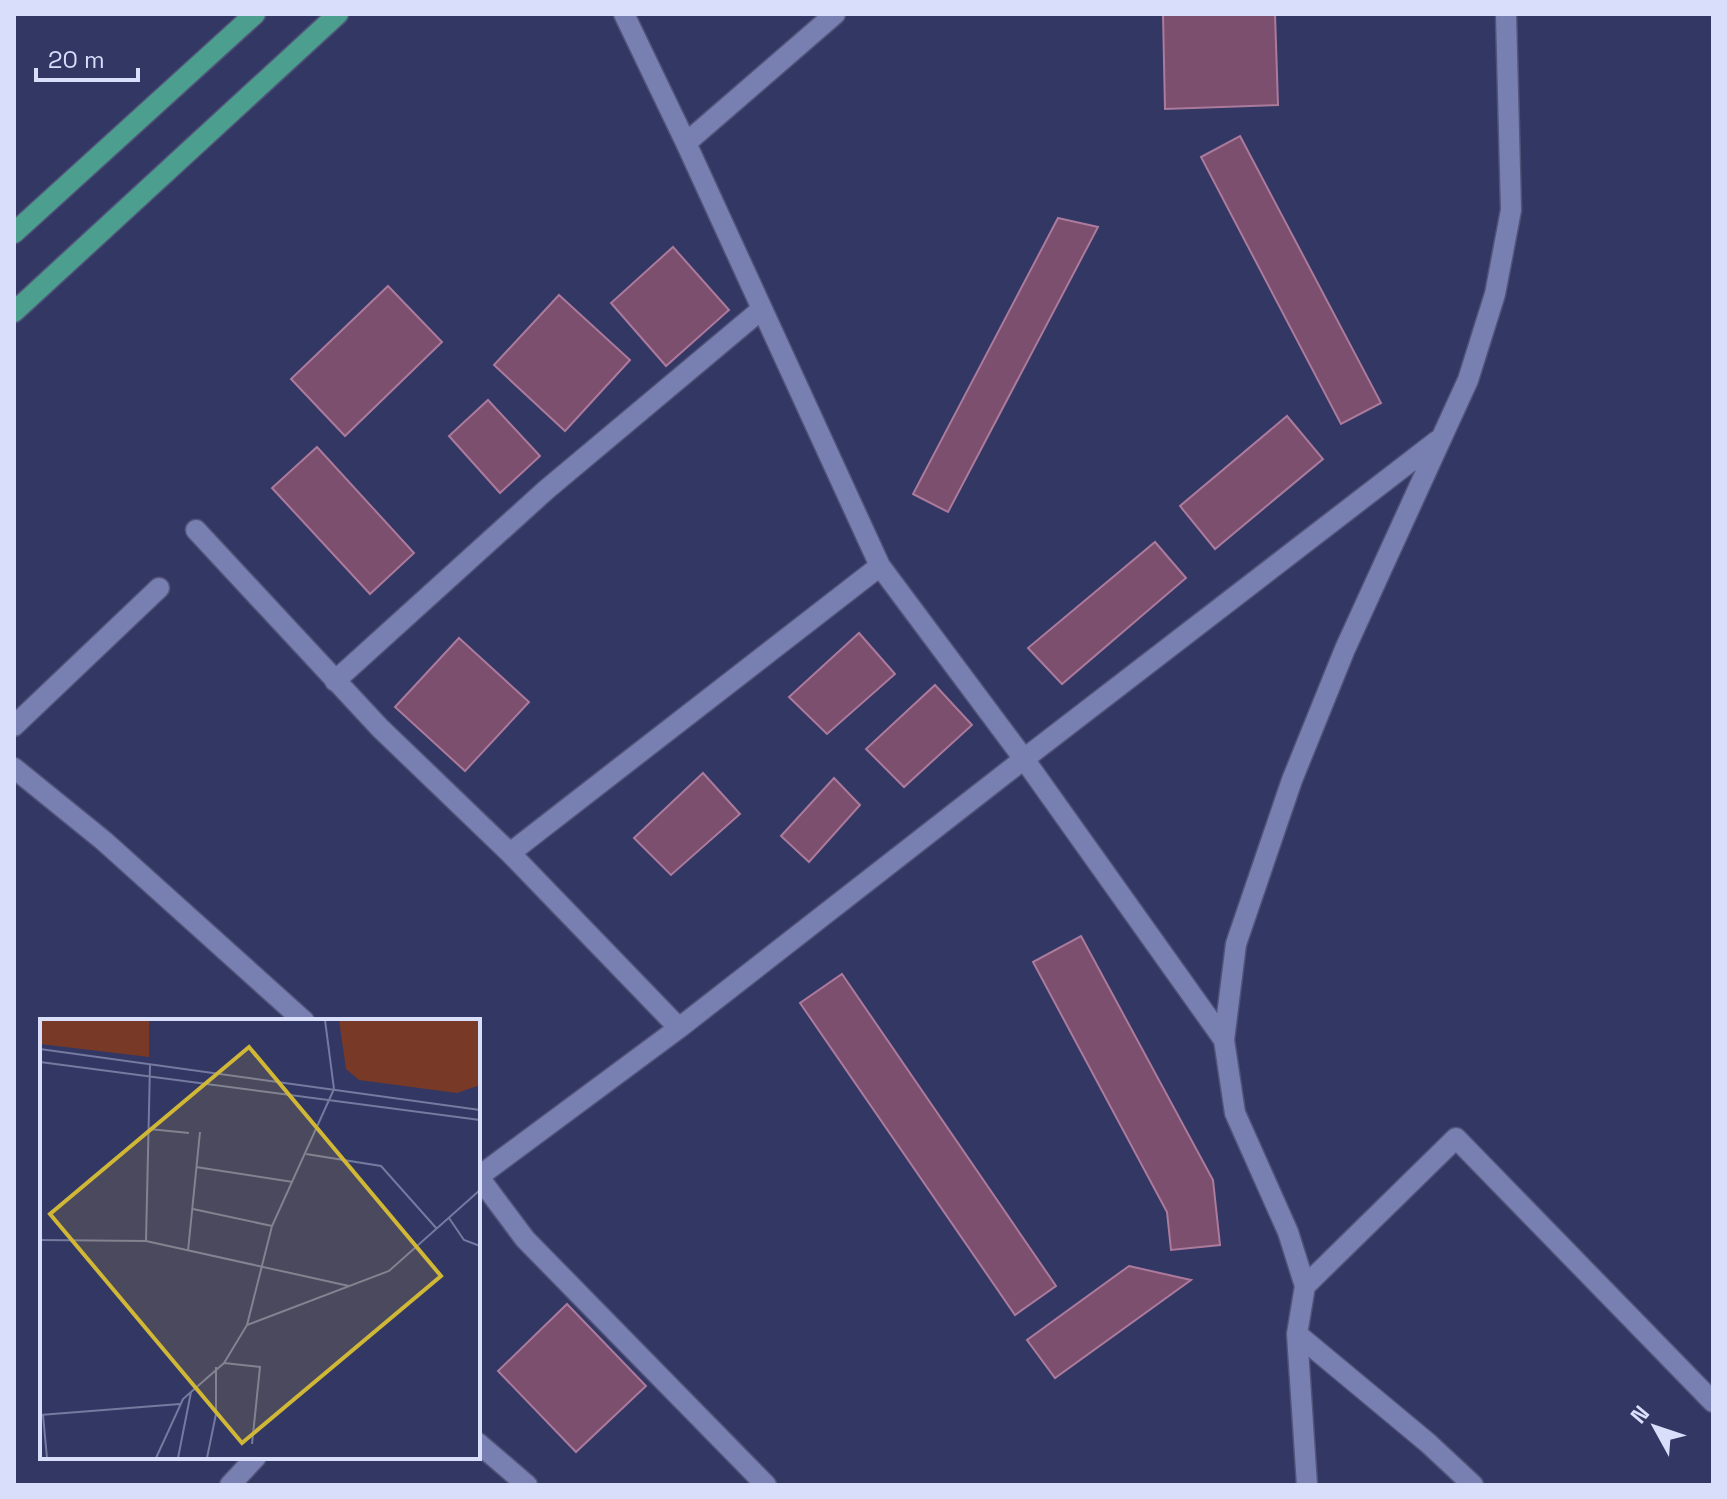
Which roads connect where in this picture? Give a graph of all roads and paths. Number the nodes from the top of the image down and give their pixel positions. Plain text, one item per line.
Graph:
1 (255, 14) edge
2 (338, 14) edge
3 (624, 14) edge
4 (835, 14) edge
5 (1506, 14) edge
6 (686, 143) junction
7 (14, 233) edge
8 (762, 309) junction
9 (14, 312) edge
10 (1440, 438) junction
11 (196, 530) dead end
12 (880, 566) junction
13 (159, 588) dead end
14 (335, 681) junction
15 (14, 726) edge
16 (1024, 759) junction
17 (14, 768) edge
18 (510, 853) junction
19 (302, 1019) edge
20 (679, 1028) junction
21 (1224, 1040) junction
22 (480, 1176) edge
23 (480, 1180) edge
24 (1305, 1286) junction
25 (1297, 1334) junction
26 (1713, 1402) edge
27 (480, 1445) edge
28 (254, 1459) edge
29 (230, 1485) edge
30 (527, 1485) edge
31 (766, 1485) edge
32 (1307, 1485) edge
33 (1473, 1485) edge

1 - 7 main road
2 - 9 main road
3 - 6 street
4 - 6 street
5 - 10 street
6 - 8 street
8 - 12 street
8 - 14 street
10 - 16 street
10 - 21 street
11 - 14 street
12 - 16 street
12 - 18 street
13 - 15 street
14 - 18 street
16 - 20 street
16 - 21 street
17 - 19 street
18 - 20 street
20 - 22 street
21 - 24 street
23 - 31 street
24 - 25 street
24 - 26 street
25 - 32 street
25 - 33 street
27 - 30 street
28 - 29 street

